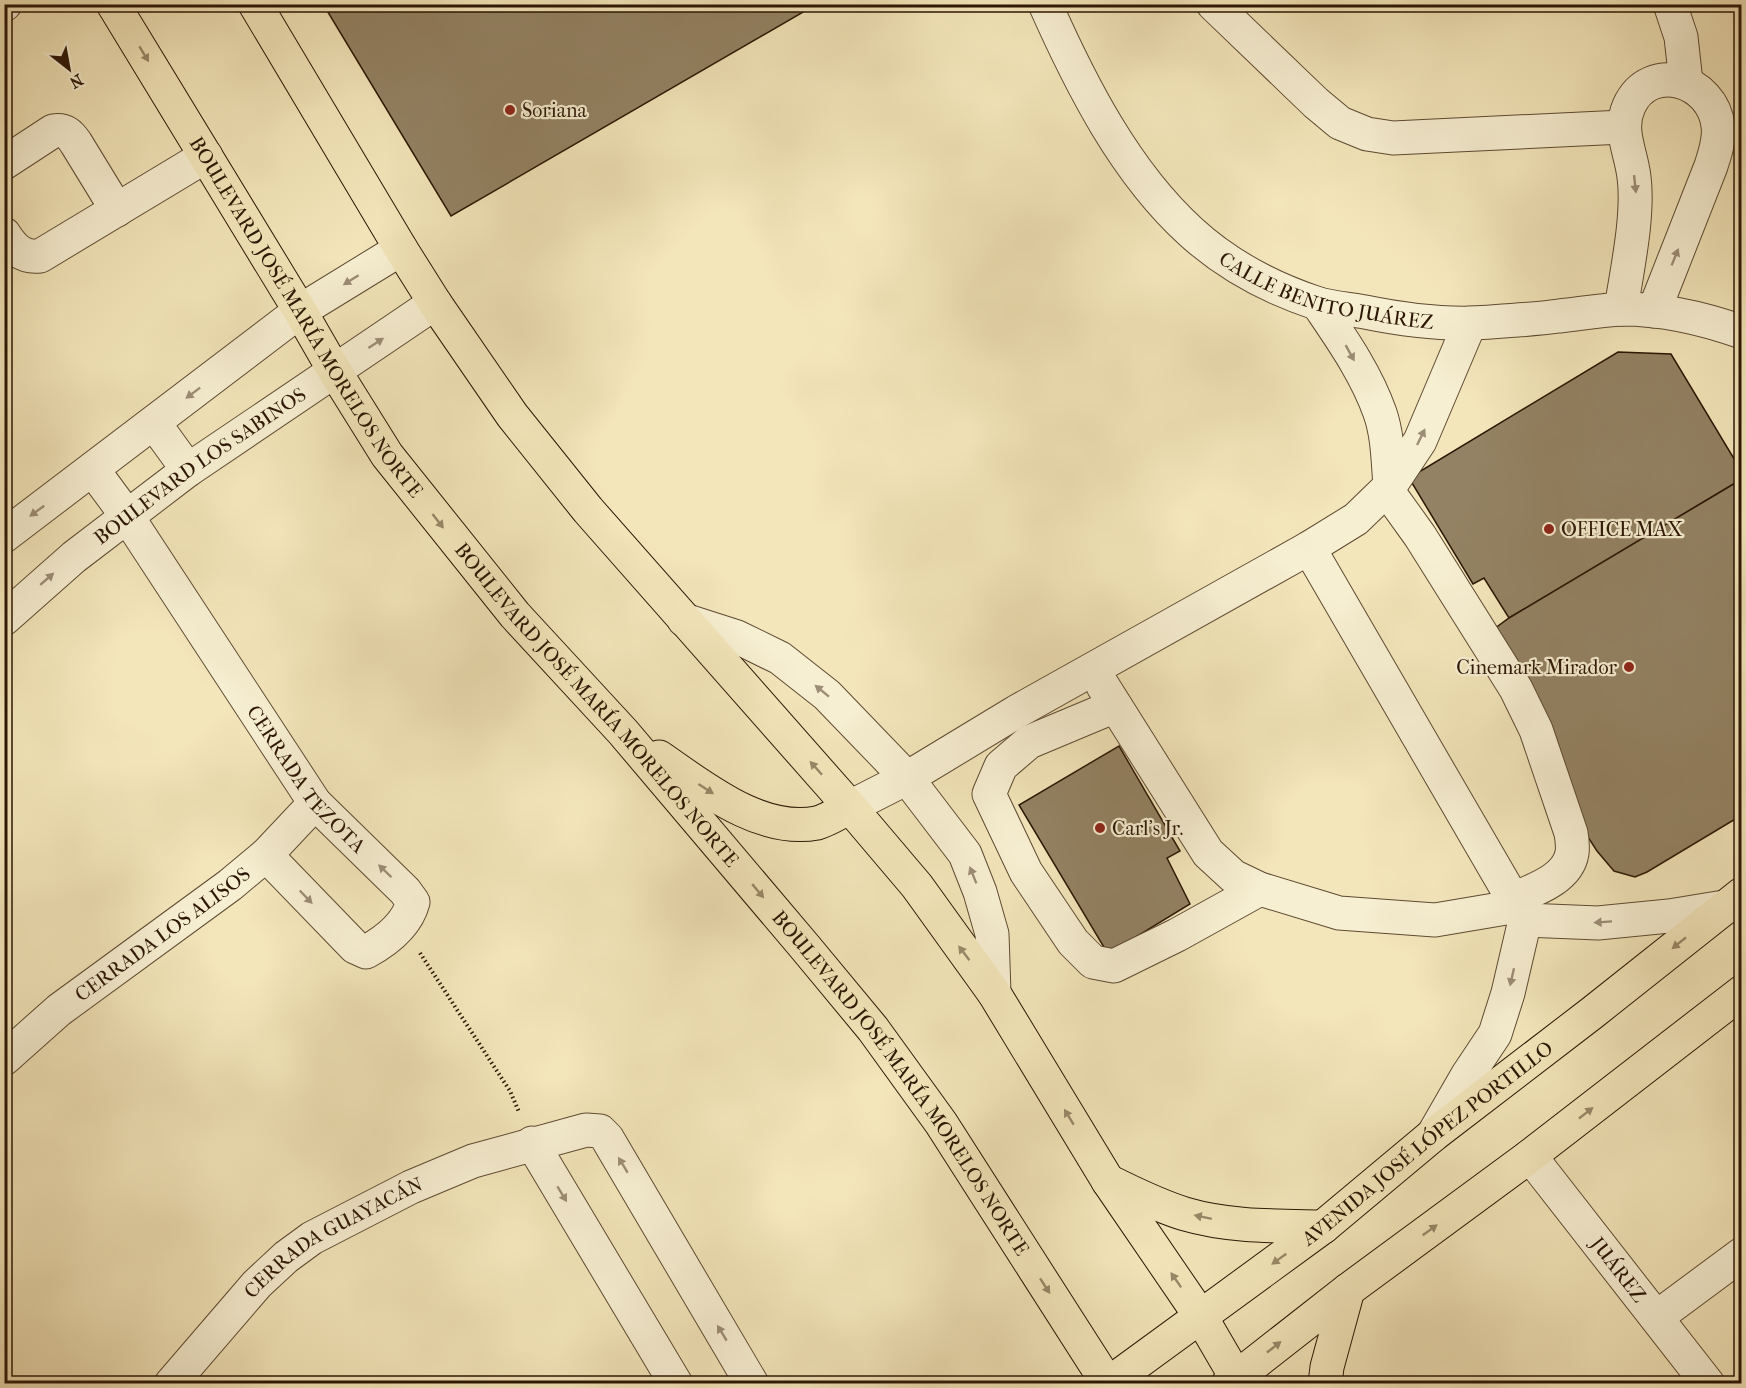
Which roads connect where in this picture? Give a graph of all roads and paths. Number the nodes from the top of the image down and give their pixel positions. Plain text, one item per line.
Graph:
1 (114, 4) edge
2 (255, 4) edge
3 (1045, 4) edge
4 (1212, 4) edge
5 (1670, 4) edge
6 (1686, 82) junction
7 (1730, 125) edge
8 (1623, 127) junction
9 (206, 156) junction
10 (4, 163) edge
11 (117, 210) junction
12 (4, 234) edge
13 (401, 249) junction
14 (435, 303) junction
15 (1318, 304) junction
16 (1621, 309) junction
17 (300, 311) junction
18 (1654, 311) junction
19 (1470, 323) junction
20 (1742, 332) edge
21 (334, 370) junction
22 (154, 423) junction
23 (93, 470) junction
24 (188, 470) junction
25 (1388, 488) junction
26 (127, 516) junction
27 (4, 536) edge
28 (1309, 548) junction
29 (4, 619) edge
30 (684, 620) junction
31 (1092, 669) junction
32 (1115, 706) junction
33 (623, 732) junction
34 (907, 778) junction
35 (315, 803) junction
36 (850, 807) junction
37 (266, 855) junction
38 (1260, 889) junction
39 (1732, 901) edge
40 (1519, 909) junction
41 (402, 925) junction
42 (1742, 992) edge
43 (994, 993) junction
44 (4, 1059) edge
45 (1433, 1135) junction
46 (532, 1143) junction
47 (1530, 1156) junction
48 (1108, 1181) junction
49 (1323, 1227) junction
50 (1742, 1254) edge
51 (1348, 1290) junction
52 (1201, 1317) junction
53 (1657, 1317) junction
54 (1235, 1381) edge
55 (171, 1383) edge
56 (676, 1383) edge
57 (752, 1383) edge
58 (1108, 1383) edge
59 (1325, 1383) edge
60 (1708, 1383) edge

1 -> 9 main road, BOULEVARD JOSÉ MARÍA MORELOS NORTE
2 - 13 main road
3 - 15 street, CALLE BENITO JUÁREZ
4 - 8 street
5 - 6 street
6 - 7 street
6 - 8 street
18 -> 7 street
8 -> 16 street
9 - 11 street
9 - 17 main road, BOULEVARD JOSÉ MARÍA MORELOS NORTE
10 - 11 street
11 - 12 street
13 - 14 main road
13 -> 17 street
21 -> 14 street, BOULEVARD LOS SABINOS
14 - 30 main road
15 - 19 street, CALLE BENITO JUÁREZ
15 -> 25 street
16 - 18 street, CALLE BENITO JUÁREZ
16 - 19 street, CALLE BENITO JUÁREZ
17 - 21 main road, BOULEVARD JOSÉ MARÍA MORELOS NORTE
17 -> 22 street
18 - 20 street, CALLE BENITO JUÁREZ
25 -> 19 street
21 - 24 street, BOULEVARD LOS SABINOS
21 -> 33 main road, BOULEVARD JOSÉ MARÍA MORELOS NORTE
22 - 23 street
22 - 24 street
23 - 26 street, CERRADA TEZOTA
23 -> 27 street
24 - 26 street, BOULEVARD LOS SABINOS
25 - 28 street
25 - 40 street
29 -> 26 street, BOULEVARD LOS SABINOS
26 - 35 street, CERRADA TEZOTA
28 - 31 street
28 - 40 street
34 -> 30 street
36 -> 30 main road
31 - 32 street
31 - 34 street
32 - 38 street
32 - 38 street
33 -> 36 main road
33 -> 58 main road, BOULEVARD JOSÉ MARÍA MORELOS NORTE
34 - 36 street
43 -> 34 street
35 - 37 street, CERRADA LOS ALISOS
41 -> 35 street, CERRADA TEZOTA
43 -> 36 main road
37 -> 41 street
37 - 44 street, CERRADA LOS ALISOS
38 - 40 street
39 -> 40 street
39 -> 45 main road, AVENIDA JOSÉ LÓPEZ PORTILLO
40 -> 45 street
41 - 46 path
47 -> 42 main road
48 -> 43 main road
45 - 49 main road, AVENIDA JOSÉ LÓPEZ PORTILLO
46 - 55 street, CERRADA GUAYACÁN
46 -> 56 street
57 -> 46 street, CERRADA GUAYACÁN
51 -> 47 main road
47 - 53 street, JUÁREZ
49 -> 48 main road
52 -> 48 main road
49 -> 52 main road, AVENIDA JOSÉ LÓPEZ PORTILLO
50 - 53 street
54 -> 51 main road
51 - 59 main road
52 - 54 main road
52 - 58 main road, AVENIDA JOSÉ LÓPEZ PORTILLO
53 - 60 street, JUÁREZ

